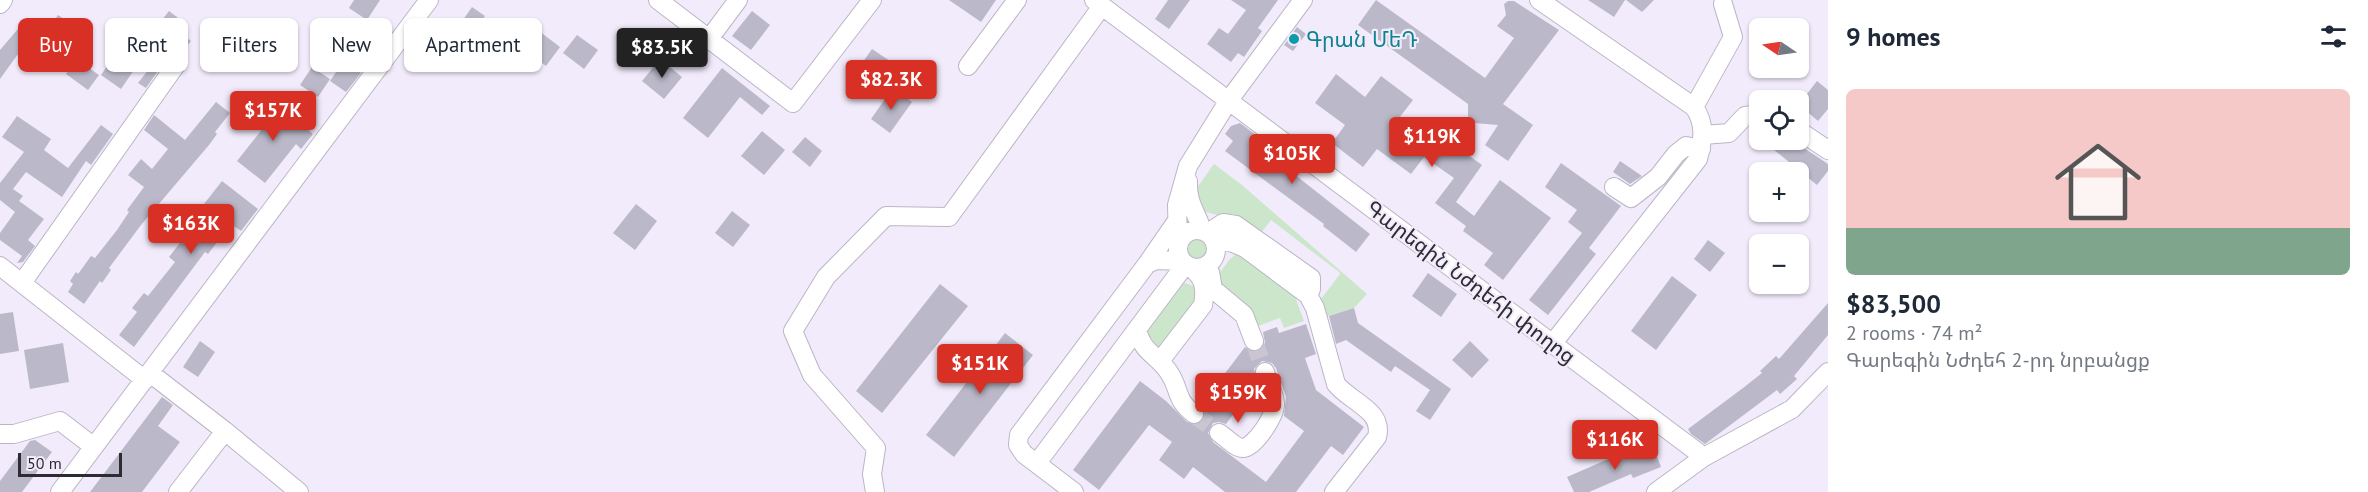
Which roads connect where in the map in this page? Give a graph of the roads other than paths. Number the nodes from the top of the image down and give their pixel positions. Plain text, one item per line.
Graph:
1 (3, 0) edge
2 (429, 0) edge
3 (658, 0) edge
4 (738, 0) edge
5 (872, 0) edge
6 (1017, 0) edge
7 (1303, 0) edge
8 (1539, 0) edge
9 (1098, 3) edge
10 (0, 4) edge
11 (1723, 4) dead end
12 (709, 39) junction
13 (968, 66) dead end
14 (171, 72) edge
15 (1229, 100) junction
16 (1694, 107) junction
17 (1749, 115) edge
18 (1809, 137) edge
19 (1702, 142) junction
20 (1828, 150) edge
21 (1188, 166) junction
22 (1614, 187) dead end
23 (1176, 222) junction
24 (1207, 233) junction
25 (1184, 259) junction
26 (1213, 260) junction
27 (1147, 264) junction
28 (0, 266) edge
29 (22, 283) junction
30 (1137, 329) junction
31 (1254, 340) tunnel mouth
32 (1553, 343) junction
33 (1122, 350) junction
34 (1145, 350) junction
35 (1160, 361) junction
36 (1265, 372) tunnel mouth
37 (1828, 372) edge
38 (147, 376) junction
39 (1194, 414) tunnel mouth
40 (225, 431) junction
41 (1219, 433) tunnel mouth
42 (0, 434) edge
43 (94, 447) junction
44 (1704, 457) junction
45 (1036, 463) junction
46 (60, 492) edge
47 (178, 492) edge
48 (299, 492) edge
49 (875, 492) edge
50 (1074, 492) edge
51 (1334, 492) edge
52 (1656, 492) edge

1 - 10 street
2 - 38 street
3 - 12 street
4 - 12 street
5 - 12 street
6 - 13 street
7 - 15 street
8 - 16 street
9 - 15 street, Գարեգին Նժդեհի փողոց
9 - 49 street
11 - 16 street
14 - 29 street
15 - 21 street
15 - 32 street, Գարեգին Նժդեհի փողոց
16 - 19 street
17 - 19 street
18 - 20 street
19 - 22 street
19 - 32 street
21 - 23 street
21 - 24 street
23 - 25 street
23 - 27 street
24 - 25 street
24 - 26 street
24 - 51 street
25 - 26 street
25 - 27 street
25 - 30 street
25 - 35 street
26 - 31 street
27 - 45 street
28 - 29 street
29 - 38 street
30 - 33 street
30 - 34 street
32 - 44 street, Գարեգին Նժդեհի փողոց
33 - 34 street
33 - 45 street
34 - 35 street
35 - 39 street
36 - 41 street
37 - 44 street
38 - 40 street
38 - 43 street
40 - 47 street
40 - 48 street
42 - 43 street
43 - 46 street
44 - 52 street
45 - 50 street

